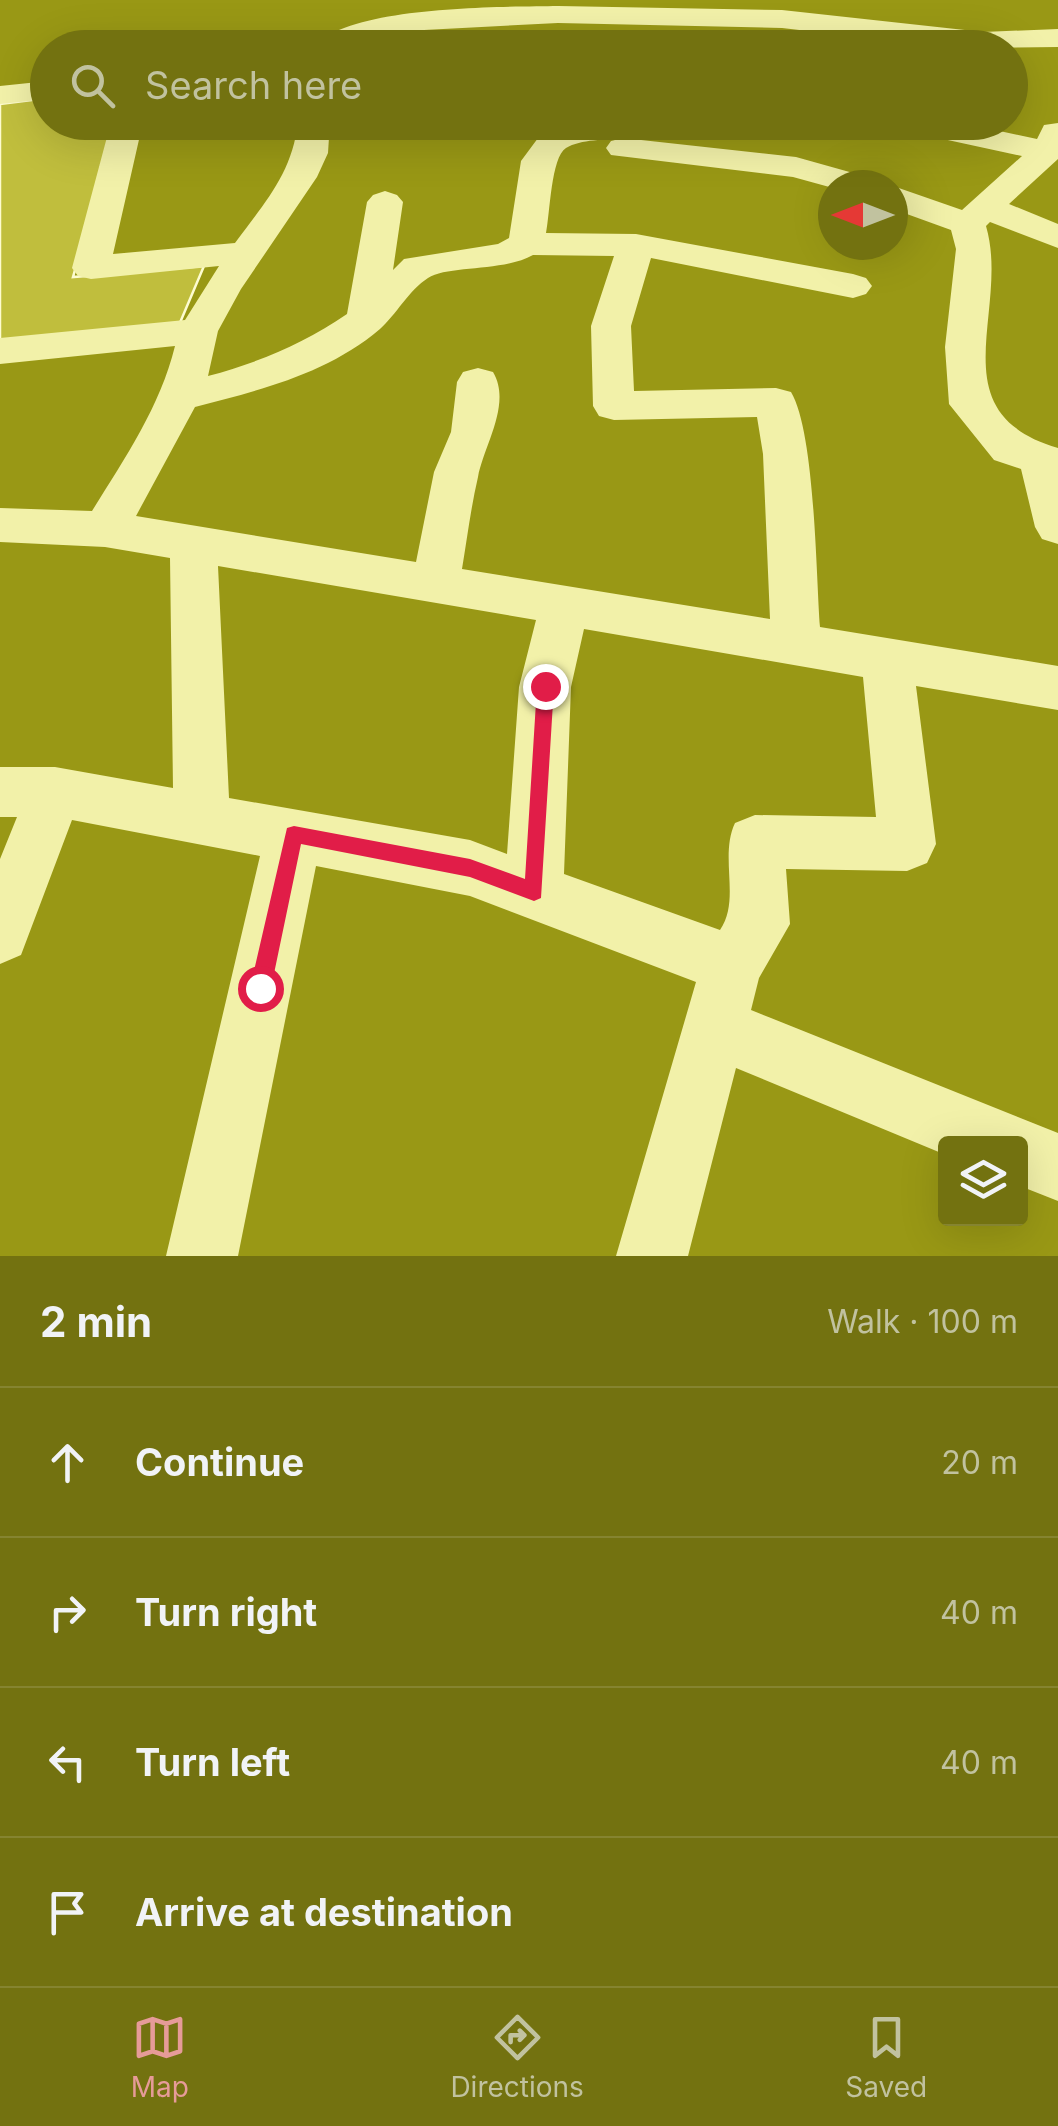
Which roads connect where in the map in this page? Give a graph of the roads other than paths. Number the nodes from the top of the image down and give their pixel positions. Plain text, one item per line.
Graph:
1 (567, 6) edge
2 (494, 8) junction
3 (952, 10) dead end
4 (825, 11) edge
5 (349, 30) edge
6 (500, 30) edge
7 (584, 30) edge
8 (853, 30) edge
9 (1058, 30) edge
10 (1058, 38) edge
11 (1028, 39) edge
12 (30, 92) edge
13 (0, 95) edge
14 (1052, 139) edge
15 (123, 140) edge
16 (312, 140) edge
17 (556, 140) edge
18 (588, 140) edge
19 (818, 173) edge
20 (908, 200) edge
21 (385, 202) dead end
22 (975, 216) junction
23 (1058, 237) edge
24 (526, 244) junction
25 (636, 245) junction
26 (247, 253) junction
27 (853, 286) dead end
28 (366, 320) junction
29 (198, 330) junction
30 (0, 351) edge
31 (478, 382) dead end
32 (177, 398) junction
33 (1049, 461) edge
34 (0, 525) edge
35 (1058, 527) edge
36 (104, 529) junction
37 (193, 544) junction
38 (435, 586) junction
39 (564, 607) junction
40 (796, 645) junction
41 (887, 660) junction
42 (1058, 688) edge
43 (28, 792) edge
44 (202, 817) junction
45 (294, 834) junction
46 (534, 892) junction
47 (0, 934) edge
48 (732, 966) junction
49 (715, 1027) junction
50 (981, 1136) edge
51 (1028, 1154) edge
52 (1058, 1166) edge
53 (202, 1256) edge
54 (652, 1256) edge

1 - 2 street
1 - 4 street
1 - 7 street
2 - 5 street
2 - 6 street
3 - 9 street
4 - 8 street
10 - 11 street
12 - 13 street
14 - 22 street
15 - 26 street
16 - 26 street
17 - 24 street
18 - 19 street
20 - 22 street
21 - 28 street
22 - 23 street
22 - 33 street
24 - 25 street
24 - 28 street
25 - 27 street
25 - 40 street
26 - 29 street
28 - 32 street
29 - 30 street
29 - 32 street
31 - 38 street
32 - 36 street
33 - 35 street
34 - 36 street
36 - 37 street
37 - 38 street
37 - 44 street
38 - 39 street
39 - 40 street
39 - 46 street
40 - 41 street
41 - 42 street
41 - 48 street
43 - 44 street
43 - 47 street
44 - 45 street
45 - 46 street
45 - 53 street
46 - 48 street
48 - 49 street
49 - 50 street
49 - 54 street
51 - 52 street

